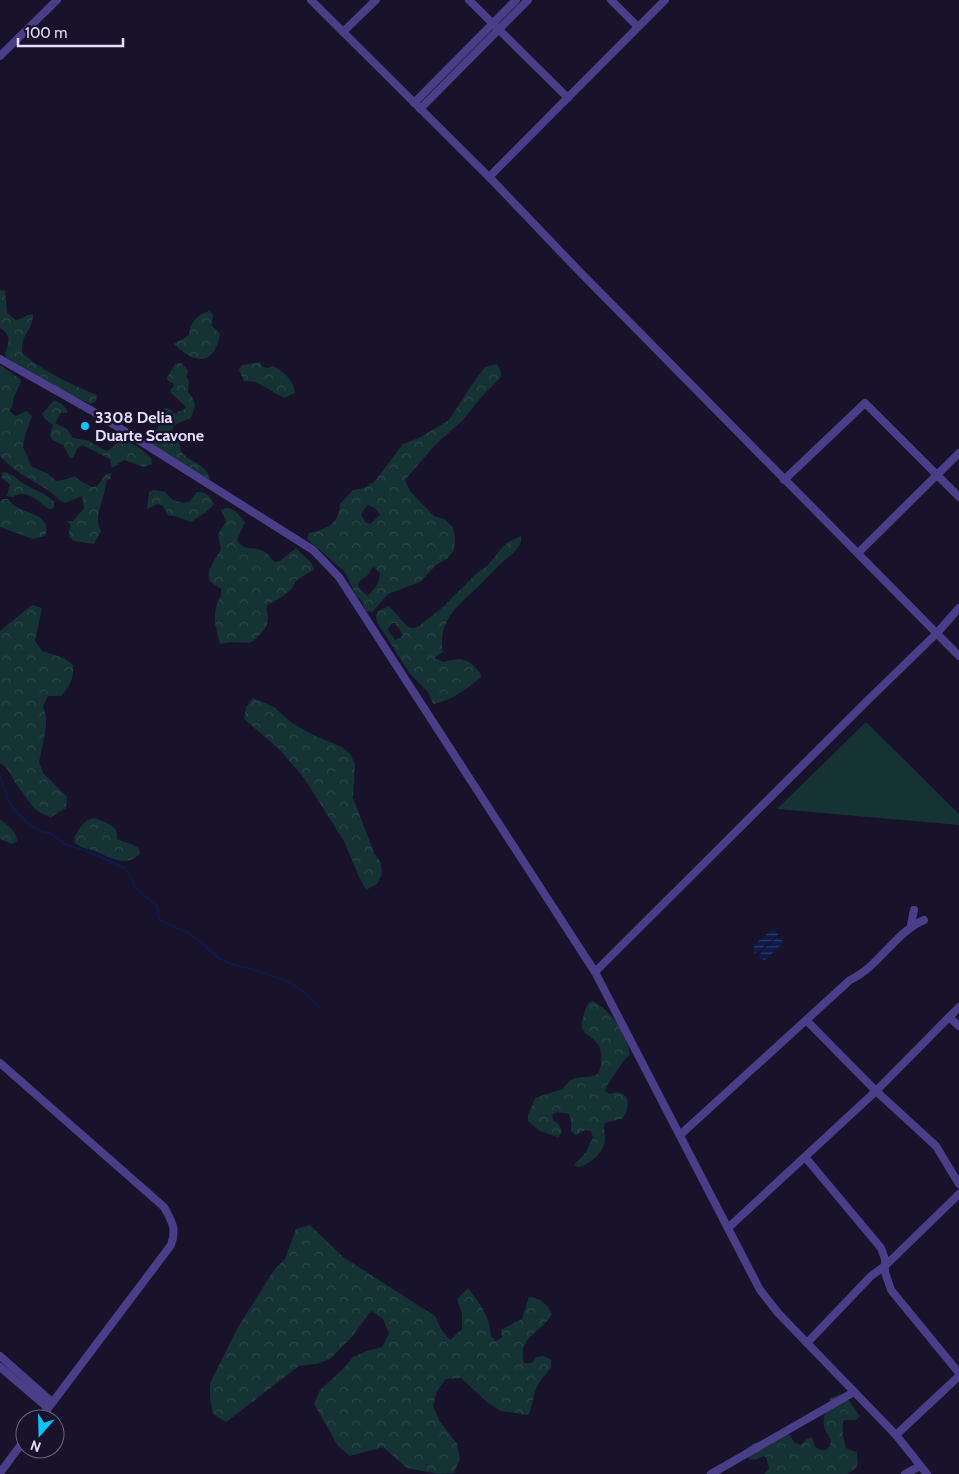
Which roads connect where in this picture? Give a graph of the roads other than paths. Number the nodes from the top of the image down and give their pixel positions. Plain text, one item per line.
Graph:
1 (57, 0) edge
2 (311, 0) edge
3 (376, 0) edge
4 (469, 0) edge
5 (516, 0) edge
6 (528, 0) edge
7 (611, 0) edge
8 (665, 0) edge
9 (496, 26) junction
10 (638, 27) junction
11 (343, 32) junction
12 (0, 56) edge
13 (568, 98) junction
14 (414, 102) junction
15 (420, 109) junction
16 (489, 177) junction
17 (0, 359) edge
18 (959, 453) edge
19 (936, 475) junction
20 (784, 480) junction
21 (959, 497) edge
22 (858, 554) junction
23 (959, 608) edge
24 (937, 633) junction
25 (959, 656) edge
26 (914, 910) dead end
27 (924, 920) dead end
28 (911, 925) junction
29 (596, 972) junction
30 (959, 1007) edge
31 (949, 1017) junction
32 (806, 1020) junction
33 (959, 1026) edge
34 (0, 1063) edge
35 (876, 1091) junction
36 (680, 1135) junction
37 (805, 1158) junction
38 (959, 1192) edge
39 (728, 1228) junction
40 (885, 1266) junction
41 (807, 1343) junction
42 (0, 1356) edge
43 (0, 1367) edge
44 (959, 1372) edge
45 (959, 1376) edge
46 (854, 1392) junction
47 (50, 1405) junction
48 (47, 1409) edge
49 (896, 1435) junction
50 (15, 1453) edge
51 (920, 1466) junction
52 (0, 1474) edge
53 (712, 1474) edge
54 (905, 1474) edge
55 (927, 1474) edge

1 - 12 street
2 - 11 street
3 - 11 street
4 - 9 street
5 - 9 street
6 - 9 street
7 - 10 street
8 - 10 street
9 - 13 street
9 - 14 street
9 - 15 street
10 - 13 street
11 - 14 street
13 - 16 street
14 - 15 street
15 - 16 street
16 - 20 street
17 - 29 street
18 - 19 street
19 - 20 street
19 - 21 street
19 - 22 street
20 - 22 street
22 - 24 street
23 - 24 street
24 - 25 street
24 - 29 street
26 - 28 street
27 - 28 street
28 - 32 street
29 - 36 street
30 - 31 street
31 - 33 street
31 - 35 street
32 - 35 street
32 - 36 street
34 - 47 street
35 - 37 street
35 - 38 street
36 - 39 street
37 - 39 street
37 - 40 street
38 - 40 street
39 - 41 street
40 - 41 street
40 - 44 street
41 - 46 street
42 - 47 street
43 - 47 street
45 - 49 street
46 - 49 street
46 - 53 street
47 - 48 street
49 - 51 street
50 - 52 street
51 - 54 street
51 - 55 street

